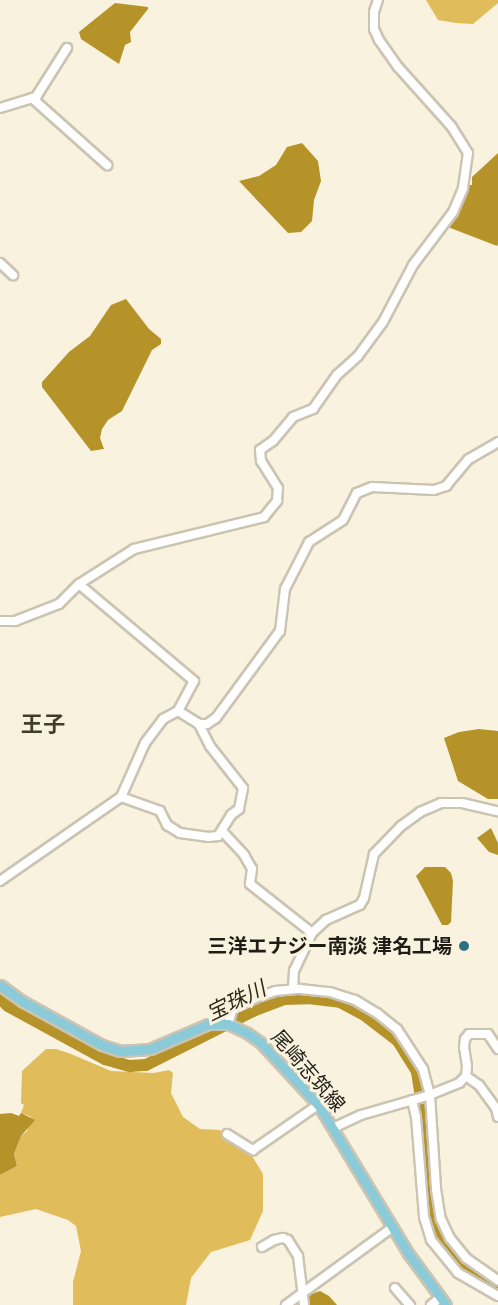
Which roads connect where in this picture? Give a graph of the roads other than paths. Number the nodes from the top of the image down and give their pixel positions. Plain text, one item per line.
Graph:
1 (378, 0) edge
2 (67, 48) dead end
3 (32, 98) junction
4 (0, 108) edge
5 (107, 165) dead end
6 (0, 263) edge
7 (13, 275) dead end
8 (498, 442) edge
9 (79, 584) junction
10 (0, 621) edge
11 (178, 711) junction
12 (199, 724) junction
13 (121, 796) junction
14 (498, 811) edge
15 (222, 831) junction
16 (0, 881) edge
17 (312, 933) junction
18 (0, 985) edge
19 (293, 989) junction
20 (228, 1022) junction
21 (498, 1049) edge
22 (466, 1076) junction
23 (429, 1096) junction
24 (414, 1100) junction
25 (318, 1105) junction
26 (498, 1117) edge
27 (333, 1128) junction
28 (227, 1134) dead end
29 (433, 1148) junction
30 (419, 1158) junction
31 (393, 1227) junction
32 (262, 1247) dead end
33 (498, 1280) edge
34 (395, 1288) dead end
35 (303, 1293) junction
36 (498, 1296) edge
37 (443, 1301) edge
38 (286, 1305) edge
39 (304, 1305) edge
40 (410, 1305) edge
41 (431, 1305) edge

1 - 9 street
2 - 3 street
3 - 4 street
3 - 5 street
6 - 7 street
8 - 12 street
9 - 10 street
9 - 11 street
11 - 12 street
11 - 13 street
12 - 15 street
13 - 15 street
13 - 16 street
14 - 17 street
15 - 17 street
17 - 19 street
18 - 20 main road
19 - 20 street
19 - 23 street
20 - 25 main road, 尾崎志筑線
21 - 22 street
22 - 23 street
22 - 26 street
23 - 24 street
23 - 29 street
24 - 27 street
24 - 30 street
25 - 27 main road, 尾崎志筑線
25 - 28 street
27 - 31 main road, 尾崎志筑線
29 - 30 street
29 - 33 street
30 - 36 street
31 - 35 street
31 - 37 main road, 尾崎志筑線
32 - 35 street
34 - 40 street
35 - 38 street
35 - 39 street
37 - 41 street

